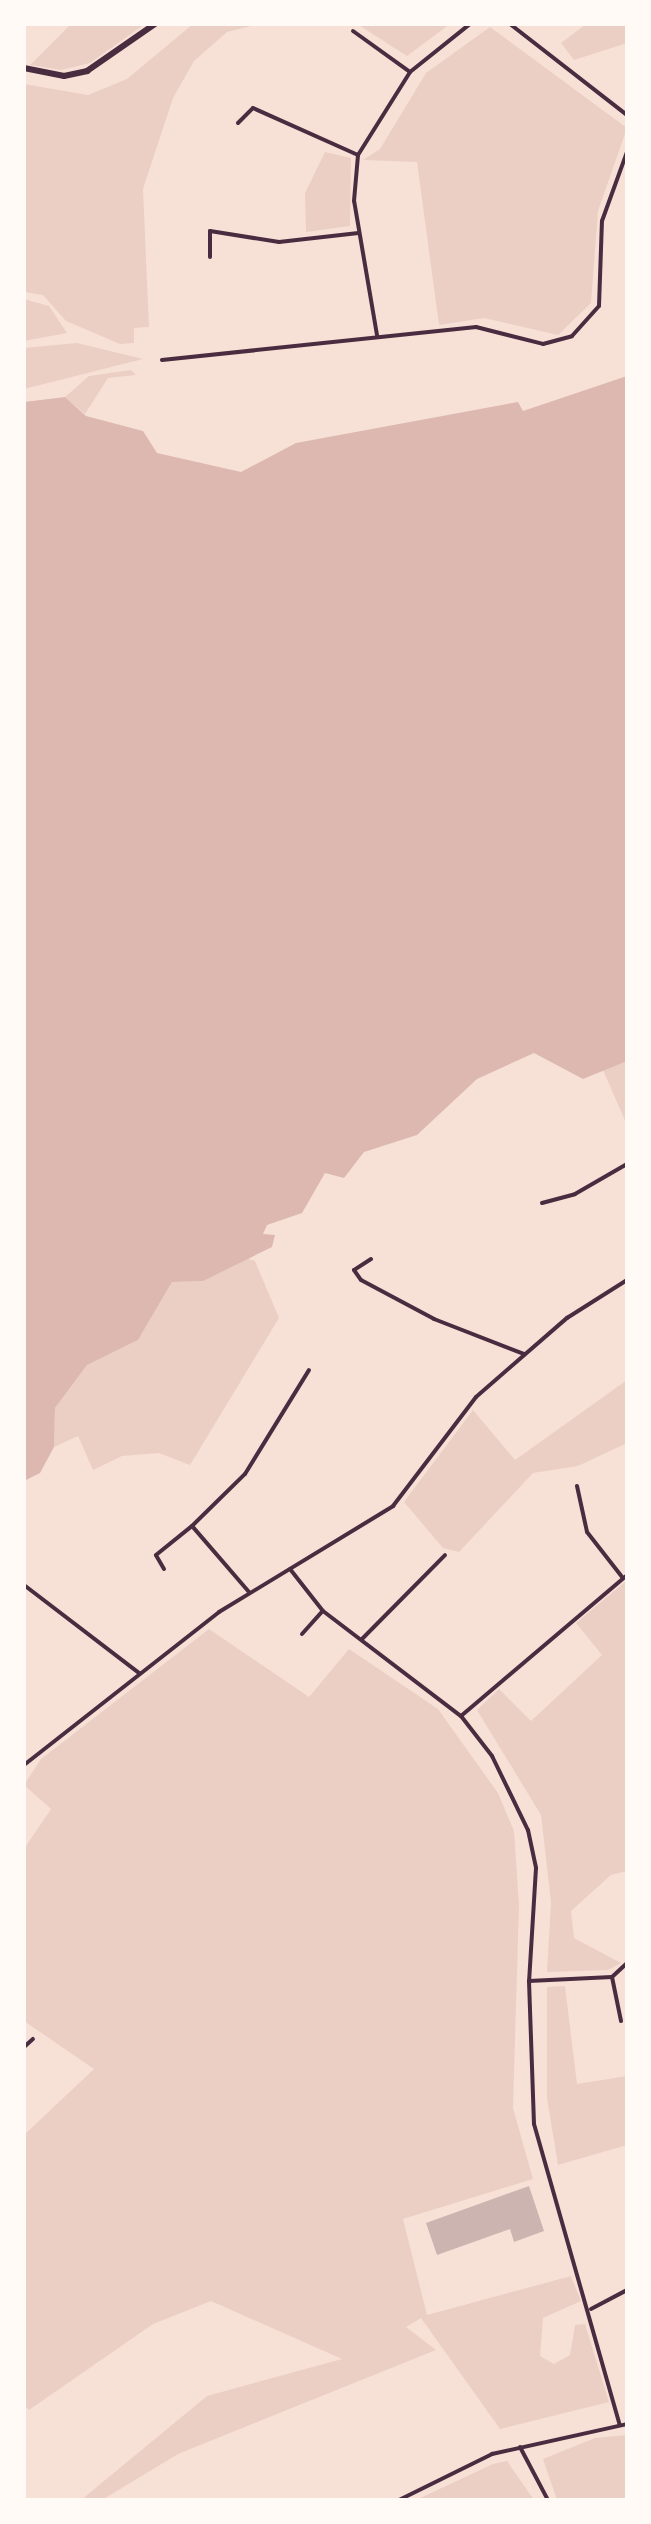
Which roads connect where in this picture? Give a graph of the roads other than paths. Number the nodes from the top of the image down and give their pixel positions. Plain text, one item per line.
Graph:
1 (155, 24) edge
2 (470, 24) edge
3 (510, 24) edge
4 (353, 31) dead end
5 (24, 68) edge
6 (410, 72) junction
7 (627, 115) edge
8 (238, 123) dead end
9 (627, 152) edge
10 (358, 155) junction
11 (358, 233) junction
12 (210, 257) dead end
13 (377, 335) junction
14 (162, 360) dead end
15 (627, 1164) edge
16 (542, 1203) dead end
17 (371, 1259) dead end
18 (627, 1280) edge
19 (524, 1354) junction
20 (309, 1370) dead end
21 (577, 1486) dead end
22 (192, 1526) junction
23 (445, 1555) dead end
24 (164, 1569) dead end
25 (290, 1569) junction
26 (625, 1577) edge
27 (24, 1585) edge
28 (249, 1592) junction
29 (323, 1611) junction
30 (302, 1634) dead end
31 (362, 1639) junction
32 (139, 1673) junction
33 (461, 1716) junction
34 (25, 1762) edge
35 (627, 1963) edge
36 (612, 1977) junction
37 (529, 1981) junction
38 (621, 2021) dead end
39 (33, 2039) dead end
40 (24, 2047) edge
41 (627, 2290) edge
42 (591, 2309) junction
43 (627, 2424) edge
44 (620, 2425) junction
45 (520, 2447) junction
46 (399, 2500) edge
47 (548, 2500) edge

1 - 5 street
2 - 6 street
3 - 7 street
4 - 6 street
6 - 10 street
8 - 10 street
9 - 13 street
10 - 11 street
11 - 12 street
11 - 13 street
13 - 14 street
15 - 16 street
17 - 19 street
18 - 19 street
19 - 25 street
20 - 22 street
21 - 26 street
22 - 24 street
22 - 28 street
23 - 31 street
25 - 28 street
25 - 29 street
26 - 33 street
27 - 32 street
28 - 32 street
29 - 30 street
29 - 31 street
31 - 33 street
32 - 34 street
33 - 37 street
35 - 36 street
36 - 37 street
36 - 38 street
37 - 42 street
39 - 40 street
41 - 42 street
42 - 44 street
43 - 44 street
44 - 45 street
45 - 46 street
45 - 47 street

